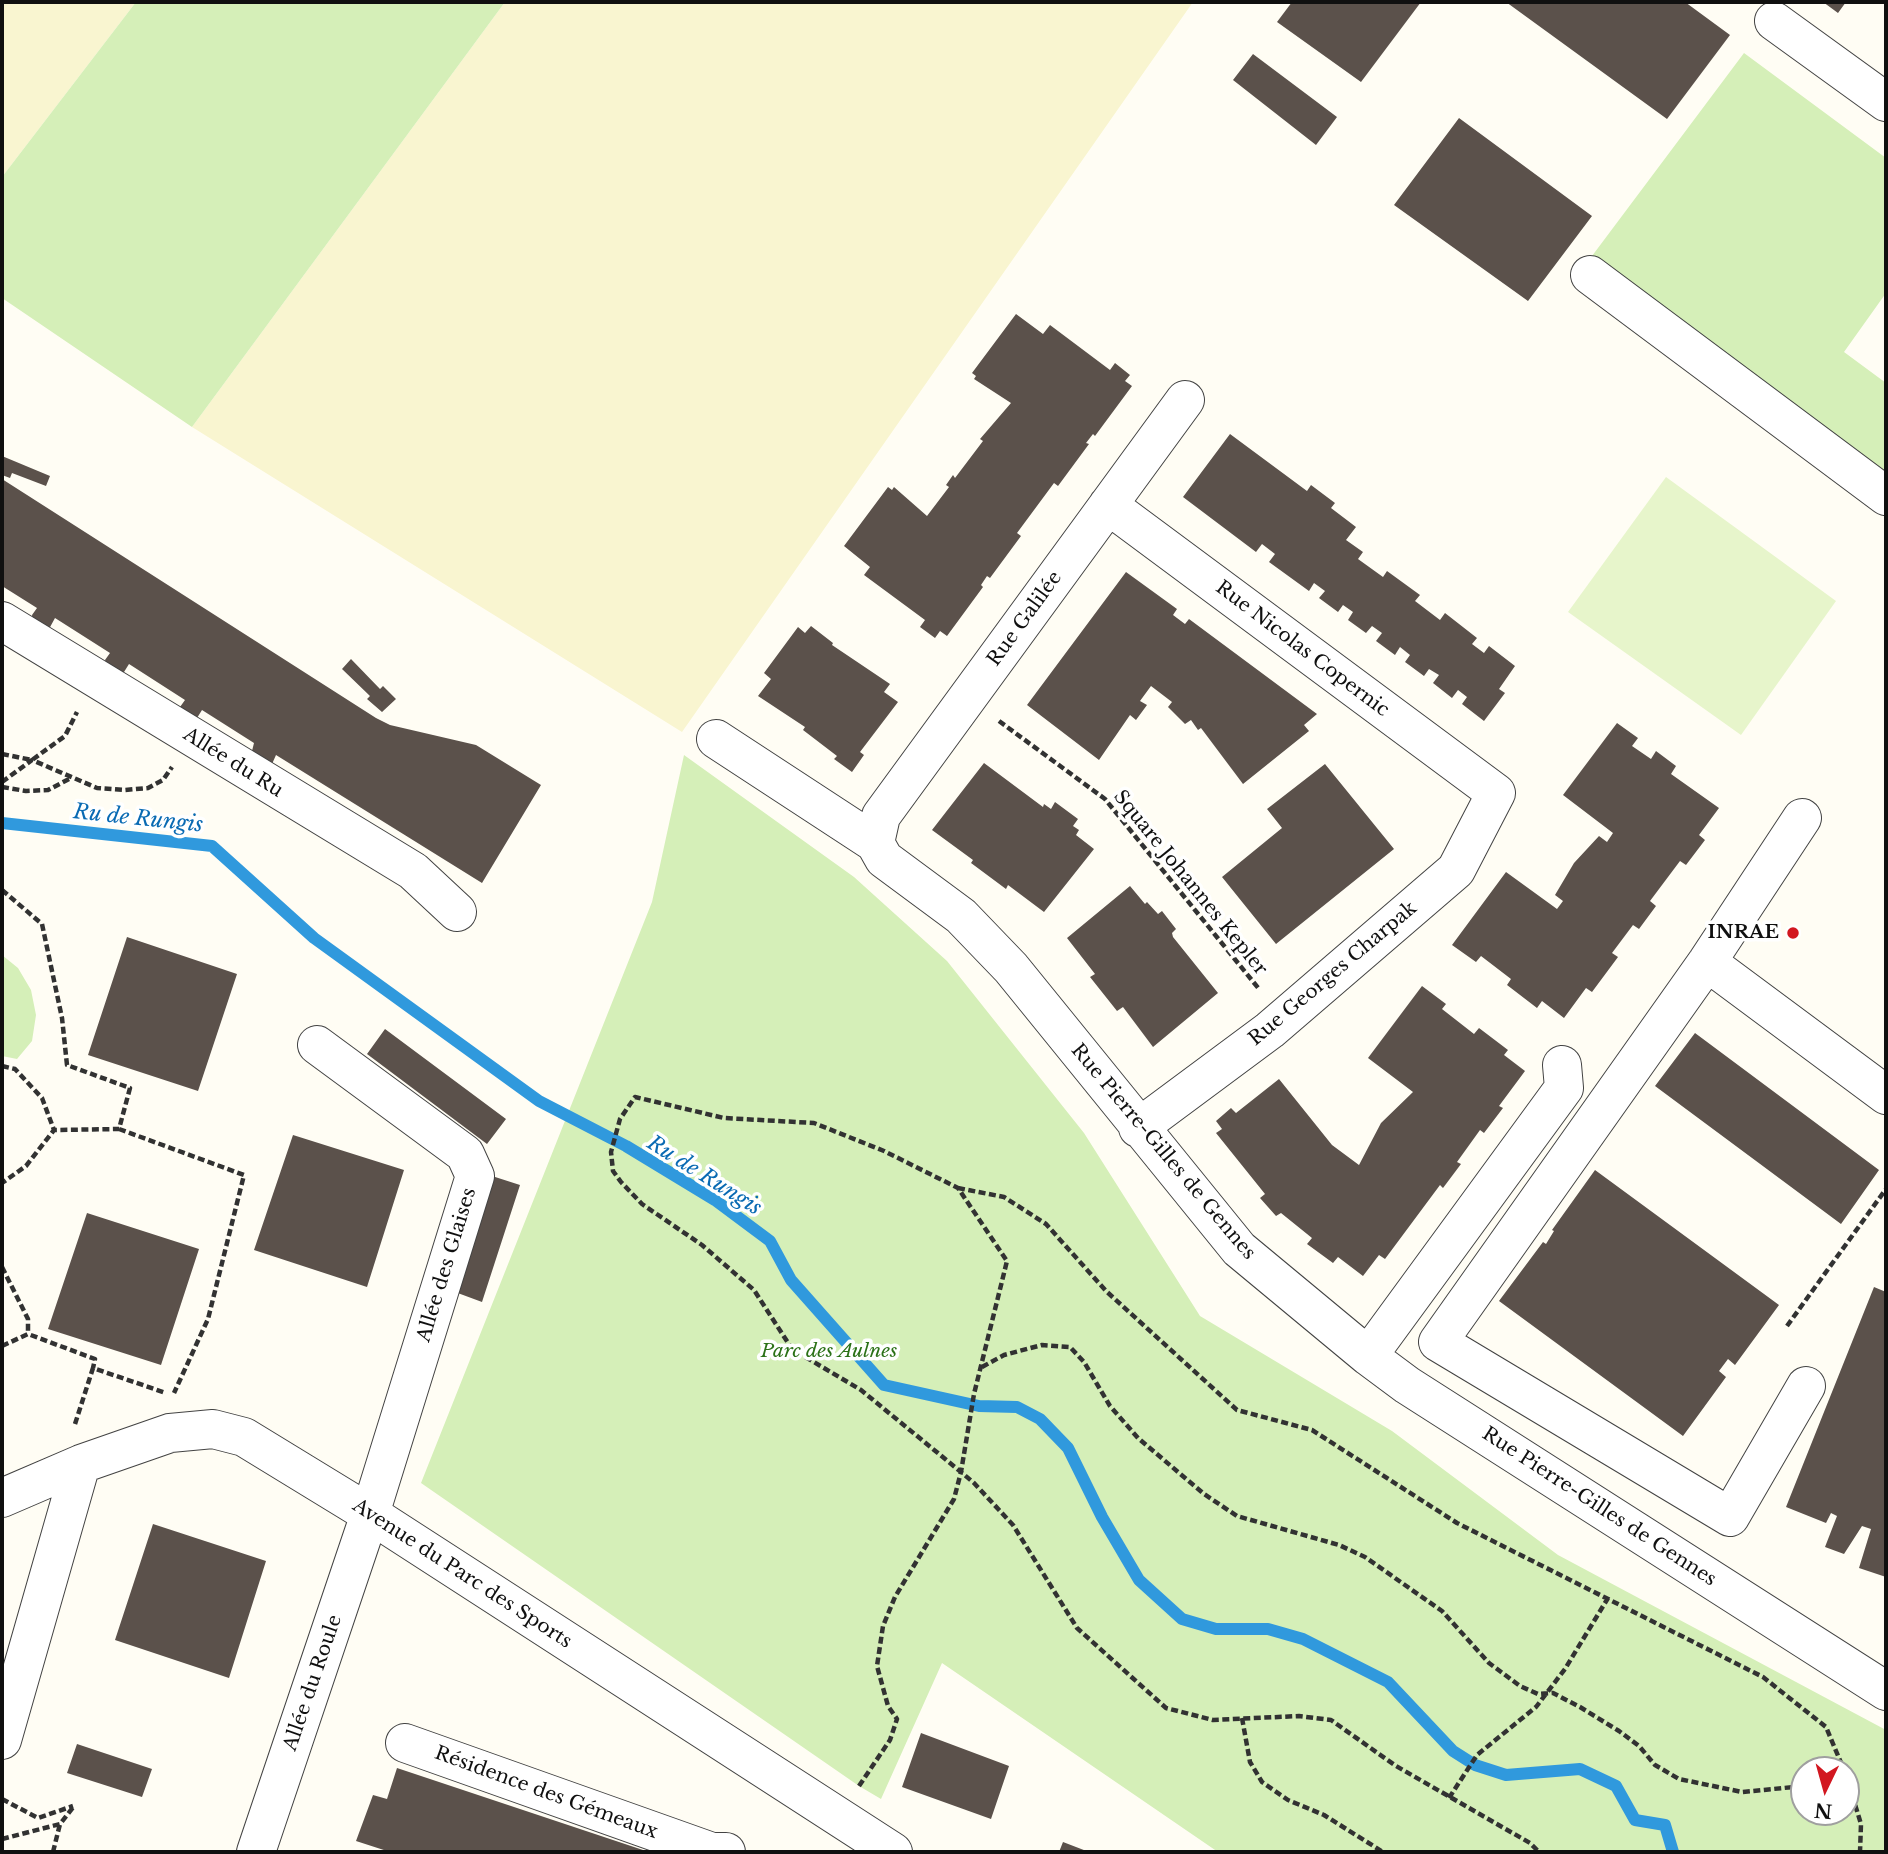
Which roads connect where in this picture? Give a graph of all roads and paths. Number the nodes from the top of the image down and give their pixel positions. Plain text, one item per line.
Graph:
1 (1774, 21) dead end
2 (1886, 102) edge
3 (1590, 275) dead end
4 (1185, 400) dead end
5 (1886, 496) edge
6 (1108, 505) junction
7 (2, 621) edge
8 (94, 677) junction
9 (967, 698) junction
10 (193, 738) junction
11 (716, 739) dead end
12 (2, 754) edge
13 (32, 760) junction
14 (72, 778) junction
15 (2, 782) edge
16 (2, 787) edge
17 (1496, 793) joint
18 (1802, 818) dead end
19 (875, 843) junction
20 (2, 890) edge
21 (457, 912) dead end
22 (1707, 962) junction
23 (1283, 1018) junction
24 (317, 1045) dead end
25 (1562, 1065) dead end
26 (2, 1066) edge
27 (1886, 1095) edge
28 (1139, 1128) junction
29 (119, 1129) junction
30 (54, 1130) junction
31 (2, 1183) edge
32 (958, 1188) junction
33 (1885, 1193) edge
34 (2, 1267) edge
35 (1787, 1326) dead end
36 (28, 1334) junction
37 (2, 1346) edge
38 (1368, 1356) junction
39 (93, 1368) junction
40 (981, 1368) junction
41 (1806, 1386) dead end
42 (70, 1469) junction
43 (961, 1472) junction
44 (2, 1498) edge
45 (370, 1514) junction
46 (1730, 1517) junction
47 (1699, 1570) junction
48 (1608, 1598) junction
49 (1886, 1691) edge
50 (1547, 1694) junction
51 (1242, 1717) junction
52 (2, 1740) edge
53 (405, 1743) dead end
54 (1838, 1756) edge
55 (1790, 1787) edge
56 (1449, 1797) junction
57 (2, 1799) edge
58 (840, 1819) junction
59 (1860, 1821) edge
60 (60, 1824) junction
61 (2, 1839) edge
62 (53, 1852) edge
63 (256, 1852) edge
64 (726, 1852) edge
65 (892, 1852) edge
66 (1383, 1852) edge
67 (1539, 1852) edge
68 (1860, 1852) edge

1 - 2 street
3 - 5 street
4 - 6 street, Rue Galilée
6 - 9 street, Rue Galilée
6 - 17 street, Rue Nicolas Copernic
7 - 8 street, Allée du Ru
8 - 10 street, Allée du Ru
8 - 13 path
9 - 19 street, Rue Galilée
9 - 23 path, Square Johannes Kepler
10 - 14 path
10 - 21 street, Allée du Ru
11 - 19 street, Rue Pierre-Gilles de Gennes
12 - 13 path
13 - 14 path
13 - 15 path
14 - 16 path
17 - 23 street, Rue Georges Charpak
18 - 22 street
19 - 28 street, Rue Pierre-Gilles de Gennes
20 - 29 path
22 - 27 street
22 - 46 street
23 - 28 street, Rue Georges Charpak
24 - 45 street, Allée des Glaises
25 - 38 street
26 - 30 path
28 - 38 street, Rue Pierre-Gilles de Gennes
29 - 30 path
29 - 39 path
30 - 31 path
32 - 40 path
32 - 43 path
32 - 48 path
33 - 35 path
34 - 36 path
36 - 37 path
36 - 39 path
38 - 47 street, Rue Pierre-Gilles de Gennes
39 - 42 path
40 - 43 path
40 - 50 path
41 - 46 street
42 - 44 street, Avenue du Parc des Sports
42 - 45 street, Avenue du Parc des Sports
42 - 52 street
43 - 51 path
43 - 58 path
45 - 58 street, Avenue du Parc des Sports
45 - 63 street, Allée du Roule
46 - 47 street
47 - 49 street, Rue Pierre-Gilles de Gennes
48 - 50 path
48 - 54 path
50 - 55 path
50 - 56 path
51 - 56 path
51 - 66 path
53 - 64 street, Résidence des Gémeaux
56 - 67 path
57 - 60 path
58 - 65 street, Avenue du Parc des Sports
59 - 68 path
60 - 61 path
60 - 62 path

